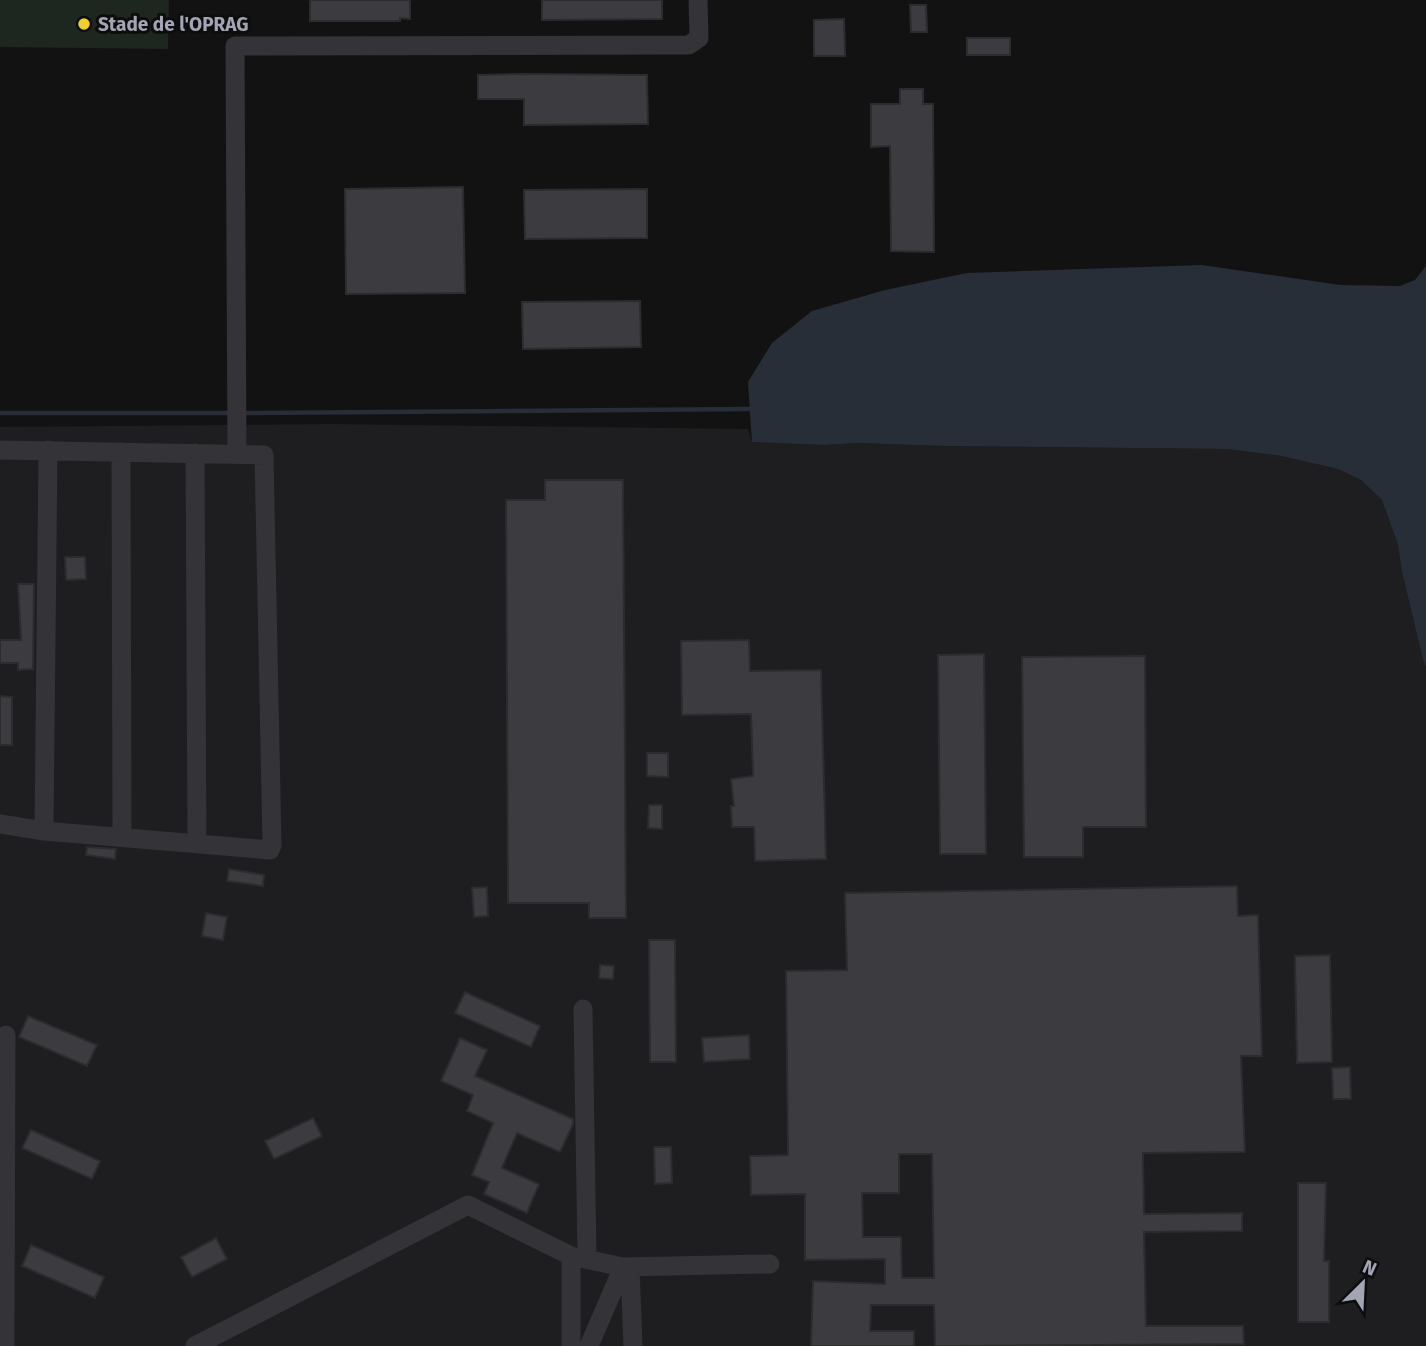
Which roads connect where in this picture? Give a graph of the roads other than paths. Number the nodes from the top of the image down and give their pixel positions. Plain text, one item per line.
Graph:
1 (698, 0) edge
2 (236, 448) junction
3 (0, 450) edge
4 (48, 450) junction
5 (121, 452) junction
6 (195, 453) junction
7 (0, 824) edge
8 (44, 831) junction
9 (122, 836) junction
10 (197, 844) junction
11 (583, 1009) dead end
12 (6, 1035) dead end
13 (2, 1252) edge
14 (579, 1257) junction
15 (770, 1264) dead end
16 (626, 1267) junction
17 (5, 1346) edge
18 (195, 1346) edge
19 (571, 1346) edge
20 (589, 1346) edge
21 (633, 1346) edge

1 - 2 street
2 - 6 street
2 - 10 street
3 - 4 street
4 - 5 street
4 - 8 street
5 - 6 street
5 - 9 street
6 - 10 street
7 - 8 street
8 - 9 street
9 - 10 street
11 - 14 street
12 - 13 street
13 - 17 street
14 - 16 street
14 - 18 street
14 - 19 street
15 - 16 street
16 - 20 street
16 - 21 street

